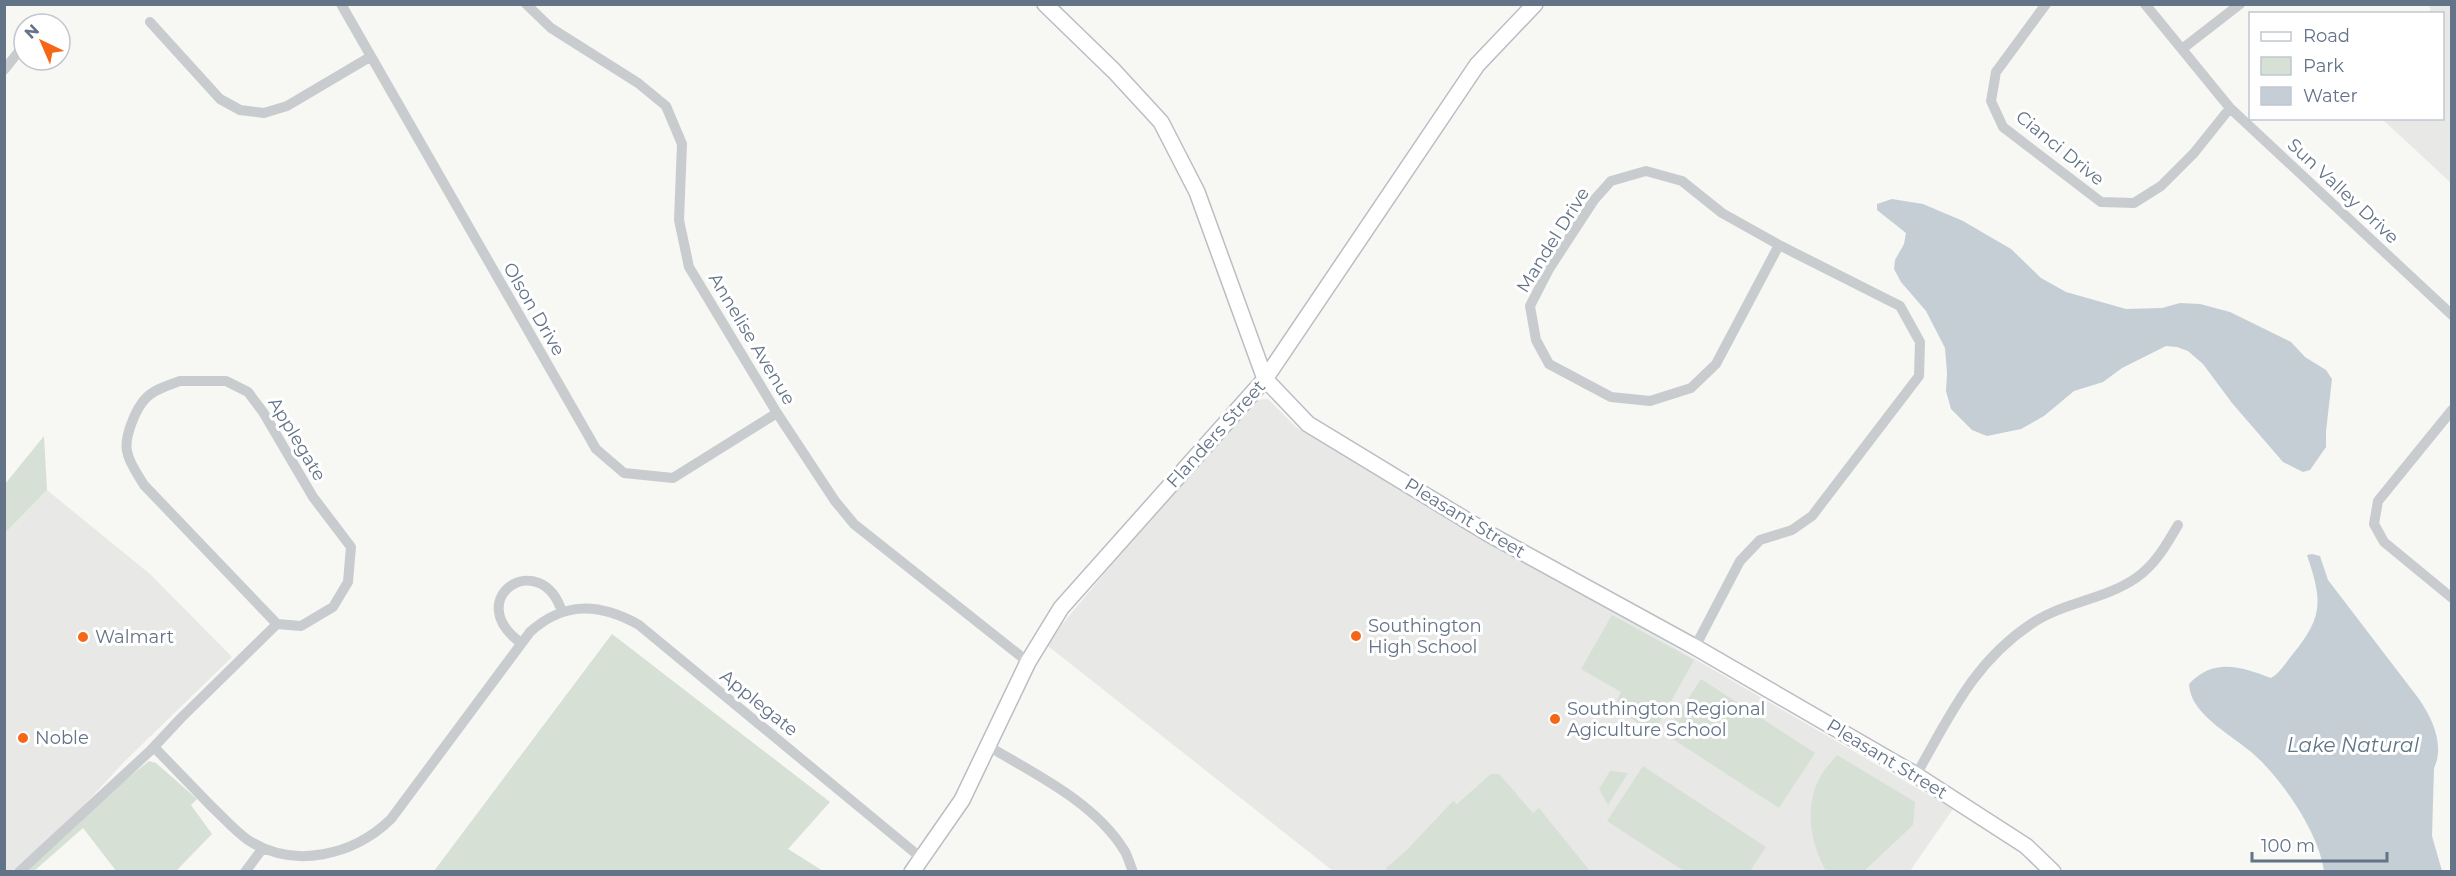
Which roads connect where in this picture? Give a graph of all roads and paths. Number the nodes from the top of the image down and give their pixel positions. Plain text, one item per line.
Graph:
1 (341, 4) edge
2 (526, 4) edge
3 (1045, 4) edge
4 (1535, 4) edge
5 (2046, 4) edge
6 (2145, 4) edge
7 (2240, 4) edge
8 (150, 22) dead end
9 (2182, 49) junction
10 (370, 57) junction
11 (2230, 108) junction
12 (1779, 245) junction
13 (2451, 315) edge
14 (1265, 379) junction
15 (2451, 410) edge
16 (777, 413) junction
17 (2178, 525) dead end
18 (2451, 598) edge
19 (561, 612) junction
20 (277, 624) junction
21 (521, 643) junction
22 (1695, 647) junction
23 (1028, 662) junction
24 (988, 746) junction
25 (154, 747) junction
26 (1916, 775) junction
27 (263, 848) junction
28 (920, 857) junction
29 (19, 872) edge
30 (245, 872) edge
31 (912, 872) edge
32 (1133, 872) edge
33 (2054, 872) edge

1 - 10 street, Olson Drive
2 - 16 street, Annelise Avenue
3 - 14 street, Pleasant Street
4 - 14 street, Flanders Street
5 - 11 street, Cianci Drive
6 - 9 street, Sun Valley Drive
7 - 9 street
8 - 10 street
9 - 11 street, Sun Valley Drive
10 - 16 street, Olson Drive
11 - 13 street, Sun Valley Drive
12 - 12 street, Mandel Drive
12 - 22 street, Mandel Drive
14 - 22 street, Pleasant Street
14 - 23 street, Flanders Street
15 - 18 street
16 - 23 street, Annelise Avenue
17 - 26 street
19 - 21 street, Applegate
19 - 21 street
19 - 28 street, Applegate
20 - 20 street, Applegate
20 - 25 street
21 - 27 street, Applegate
22 - 26 street, Pleasant Street
23 - 24 street, Flanders Street
24 - 28 street, Flanders Street
24 - 32 street
25 - 27 street, Applegate
25 - 29 street
26 - 33 street, Pleasant Street
27 - 30 street
28 - 31 street, Flanders Street

